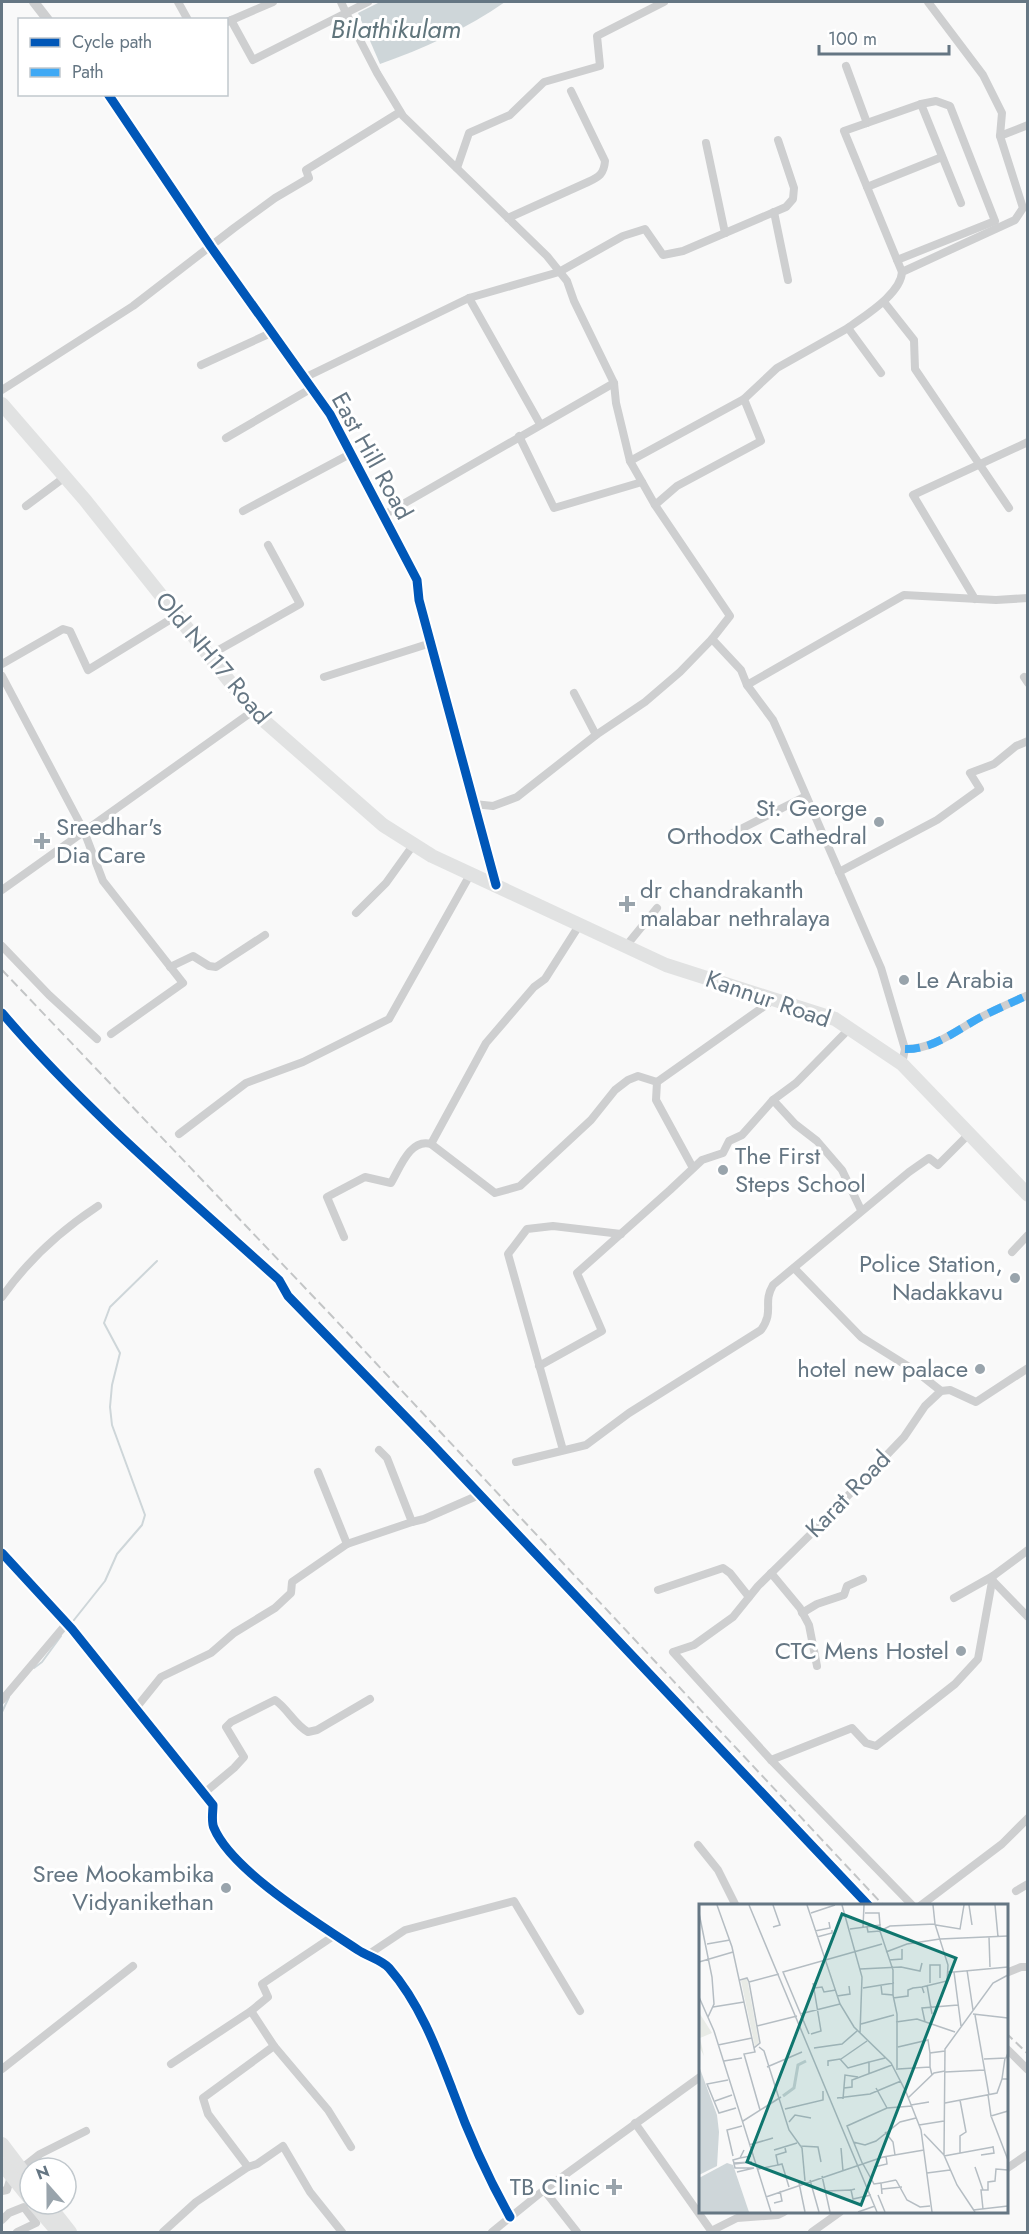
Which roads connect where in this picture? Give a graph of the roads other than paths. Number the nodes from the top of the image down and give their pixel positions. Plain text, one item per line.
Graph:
1 (34, 2) edge
2 (178, 2) edge
3 (273, 2) edge
4 (341, 2) edge
5 (368, 2) edge
6 (664, 2) edge
7 (928, 2) edge
8 (346, 13) junction
9 (46, 18) edge
10 (187, 18) edge
11 (229, 21) edge
12 (846, 66) dead end
13 (571, 91) dead end
14 (109, 96) edge
15 (921, 104) junction
16 (400, 112) junction
17 (867, 123) junction
18 (1028, 125) edge
19 (1000, 136) junction
20 (778, 140) dead end
21 (706, 143) dead end
22 (942, 157) junction
23 (457, 168) junction
24 (867, 187) junction
25 (961, 203) dead end
26 (774, 212) junction
27 (508, 218) junction
28 (725, 233) junction
29 (211, 247) junction
30 (897, 260) junction
31 (560, 272) junction
32 (902, 272) junction
33 (788, 280) dead end
34 (469, 298) junction
35 (884, 302) junction
36 (848, 328) junction
37 (273, 332) junction
38 (201, 365) dead end
39 (881, 373) dead end
40 (306, 377) junction
41 (614, 382) junction
42 (312, 388) junction
43 (2, 390) edge
44 (744, 399) junction
45 (2, 404) edge
46 (540, 424) junction
47 (519, 436) junction
48 (226, 438) dead end
49 (1028, 441) edge
50 (352, 453) junction
51 (630, 461) junction
52 (979, 464) junction
53 (65, 477) junction
54 (642, 482) junction
55 (655, 505) junction
56 (26, 506) dead end
57 (1009, 508) dead end
58 (243, 511) dead end
59 (384, 514) junction
60 (268, 545) dead end
61 (1028, 598) edge
62 (975, 599) junction
63 (176, 616) junction
64 (712, 639) junction
65 (431, 643) junction
66 (208, 656) junction
67 (2, 664) edge
68 (2, 676) edge
69 (324, 677) dead end
70 (747, 685) junction
71 (574, 693) dead end
72 (253, 711) junction
73 (596, 735) junction
74 (1028, 741) edge
75 (806, 796) junction
76 (474, 804) junction
77 (84, 831) junction
78 (725, 837) dead end
79 (414, 844) junction
80 (839, 872) junction
81 (471, 873) junction
82 (496, 885) junction
83 (2, 890) edge
84 (657, 908) dead end
85 (356, 913) dead end
86 (579, 924) junction
87 (265, 935) dead end
88 (2, 946) edge
89 (626, 946) junction
90 (170, 966) junction
91 (1028, 995) edge
92 (773, 999) junction
93 (2, 1013) edge
94 (849, 1029) junction
95 (111, 1034) dead end
96 (97, 1040) dead end
97 (905, 1049) junction
98 (902, 1064) junction
99 (657, 1082) junction
100 (773, 1100) junction
101 (179, 1134) dead end
102 (969, 1134) junction
103 (431, 1144) junction
104 (693, 1168) junction
105 (1028, 1195) edge
106 (98, 1206) dead end
107 (861, 1210) junction
108 (621, 1234) junction
109 (1028, 1235) edge
110 (344, 1237) dead end
111 (1012, 1251) dead end
112 (794, 1268) junction
113 (2, 1297) edge
114 (539, 1366) junction
115 (1028, 1368) edge
116 (940, 1391) junction
117 (379, 1450) dead end
118 (563, 1450) junction
119 (516, 1462) dead end
120 (318, 1472) dead end
121 (479, 1494) junction
122 (412, 1522) junction
123 (347, 1544) junction
124 (1028, 1550) edge
125 (2, 1553) edge
126 (771, 1573) junction
127 (993, 1578) junction
128 (863, 1579) dead end
129 (658, 1590) dead end
130 (749, 1597) junction
131 (954, 1598) dead end
132 (802, 1613) junction
133 (1028, 1617) edge
134 (67, 1623) junction
135 (817, 1666) dead end
136 (370, 1699) dead end
137 (2, 1701) edge
138 (136, 1708) junction
139 (771, 1760) junction
140 (203, 1794) junction
141 (1028, 1818) edge
142 (698, 1845) dead end
143 (1028, 1884) edge
144 (1016, 1891) dead end
145 (735, 1904) edge
146 (868, 1904) edge
147 (918, 1904) edge
148 (920, 1904) edge
149 (335, 1935) junction
150 (366, 1956) junction
151 (133, 1966) dead end
152 (1028, 1967) edge
153 (1008, 1972) edge
154 (251, 2011) junction
155 (580, 2011) dead end
156 (274, 2046) junction
157 (1008, 2050) edge
158 (171, 2064) dead end
159 (2, 2068) edge
160 (1028, 2070) edge
161 (699, 2078) edge
162 (634, 2124) junction
163 (87, 2131) dead end
164 (2, 2144) edge
165 (351, 2147) dead end
166 (1028, 2154) edge
167 (2, 2164) edge
168 (248, 2167) junction
169 (1008, 2168) edge
170 (16, 2172) junction
171 (18, 2176) edge
172 (544, 2190) junction
173 (2, 2191) edge
174 (780, 2213) edge
175 (837, 2213) edge
176 (44, 2216) edge
177 (57, 2216) edge
178 (510, 2217) junction
179 (2, 2220) edge
180 (17, 2232) edge
181 (58, 2232) edge
182 (70, 2232) edge
183 (163, 2232) edge
184 (342, 2232) edge
185 (492, 2232) edge
186 (577, 2232) edge
187 (711, 2232) edge
188 (812, 2232) edge

1 - 9 street
2 - 10 street
3 - 11 street
4 - 8 street
5 - 8 street
6 - 23 street
7 - 19 street
8 - 11 street
8 - 16 street
12 - 17 street
13 - 27 street
14 - 29 street, East Hill Road
15 - 17 street
15 - 22 street
15 - 30 street
16 - 23 street
16 - 29 street
17 - 24 street
18 - 19 street
19 - 32 street
20 - 26 street
21 - 28 street
22 - 24 street
22 - 25 street
23 - 27 street
24 - 30 street
26 - 28 street
26 - 33 street
27 - 31 street
28 - 31 street
29 - 37 street, East Hill Road
29 - 43 street
30 - 32 street
31 - 34 street
31 - 41 street
32 - 35 street
34 - 40 street
34 - 46 street
35 - 36 street
35 - 52 street
36 - 39 street
36 - 44 street
37 - 38 street
37 - 40 street, East Hill Road
40 - 42 street, East Hill Road
41 - 46 street
41 - 51 street
42 - 48 street
42 - 50 street, East Hill Road
44 - 51 street
44 - 55 street
45 - 53 main road, Old NH17 Road
46 - 47 street
47 - 54 street
47 - 59 street
49 - 52 street
50 - 58 street
50 - 59 street, East Hill Road
51 - 54 street
52 - 57 street
52 - 62 street
53 - 56 street
53 - 63 main road, Old NH17 Road
54 - 55 street
55 - 64 street
59 - 65 street, East Hill Road
60 - 66 street
61 - 62 street
62 - 70 street
63 - 66 main road, Old NH17 Road
63 - 67 street
64 - 70 street
64 - 73 street
65 - 69 street
65 - 76 street, East Hill Road
66 - 72 main road, Old NH17 Road
68 - 77 street
70 - 75 street
71 - 73 street
72 - 77 street
72 - 79 main road, Old NH17 Road
73 - 76 street
74 - 80 street
75 - 78 street
75 - 80 street
76 - 82 street, East Hill Road
77 - 83 street
77 - 90 street
79 - 81 main road, Old NH17 Road
79 - 85 street
80 - 97 street
81 - 82 main road, Old NH17 Road
81 - 101 street
82 - 86 main road, Kannur Road
84 - 89 street
86 - 89 main road, Kannur Road
86 - 103 street
87 - 90 street
88 - 96 street
89 - 92 main road, Kannur Road
90 - 95 street
91 - 97 street
92 - 94 main road, Kannur Road
92 - 99 street
93 - 121 street
94 - 98 main road, Kannur Road
94 - 100 street
97 - 98 street
98 - 102 main road, Kannur Road
99 - 103 street
99 - 104 street
100 - 104 street
100 - 107 street
102 - 105 main road, Kannur Road
102 - 107 street
103 - 110 street
104 - 108 street
106 - 113 street
107 - 112 street
108 - 114 street
108 - 114 street
109 - 111 street
112 - 116 street
112 - 118 street
114 - 118 street
115 - 116 street
116 - 126 street, Karat Road
117 - 122 street
118 - 119 street
120 - 123 street
121 - 122 street
121 - 146 street
122 - 123 street
123 - 138 street
124 - 127 street
125 - 134 street
126 - 130 street, Karat Road
126 - 132 street
127 - 131 street
127 - 133 street
127 - 139 street
128 - 132 street
129 - 130 street
130 - 139 street, Karat Road
132 - 135 street
134 - 137 street
134 - 138 street
136 - 140 street
138 - 140 street
139 - 147 street
140 - 149 street
141 - 148 street
142 - 145 street
143 - 144 street
149 - 150 street
149 - 154 street
150 - 155 street
150 - 178 street
151 - 159 street
152 - 153 street
154 - 156 street
154 - 158 street
156 - 165 street
156 - 168 street
157 - 160 street
161 - 162 street
162 - 172 street
162 - 187 street
163 - 170 street
164 - 170 main road
166 - 169 street
167 - 170 main road
168 - 183 street
168 - 184 street
170 - 171 main road
170 - 173 street
172 - 178 street
172 - 186 street
174 - 187 street
175 - 188 street
176 - 181 main road
177 - 182 main road
178 - 185 street
179 - 180 street

